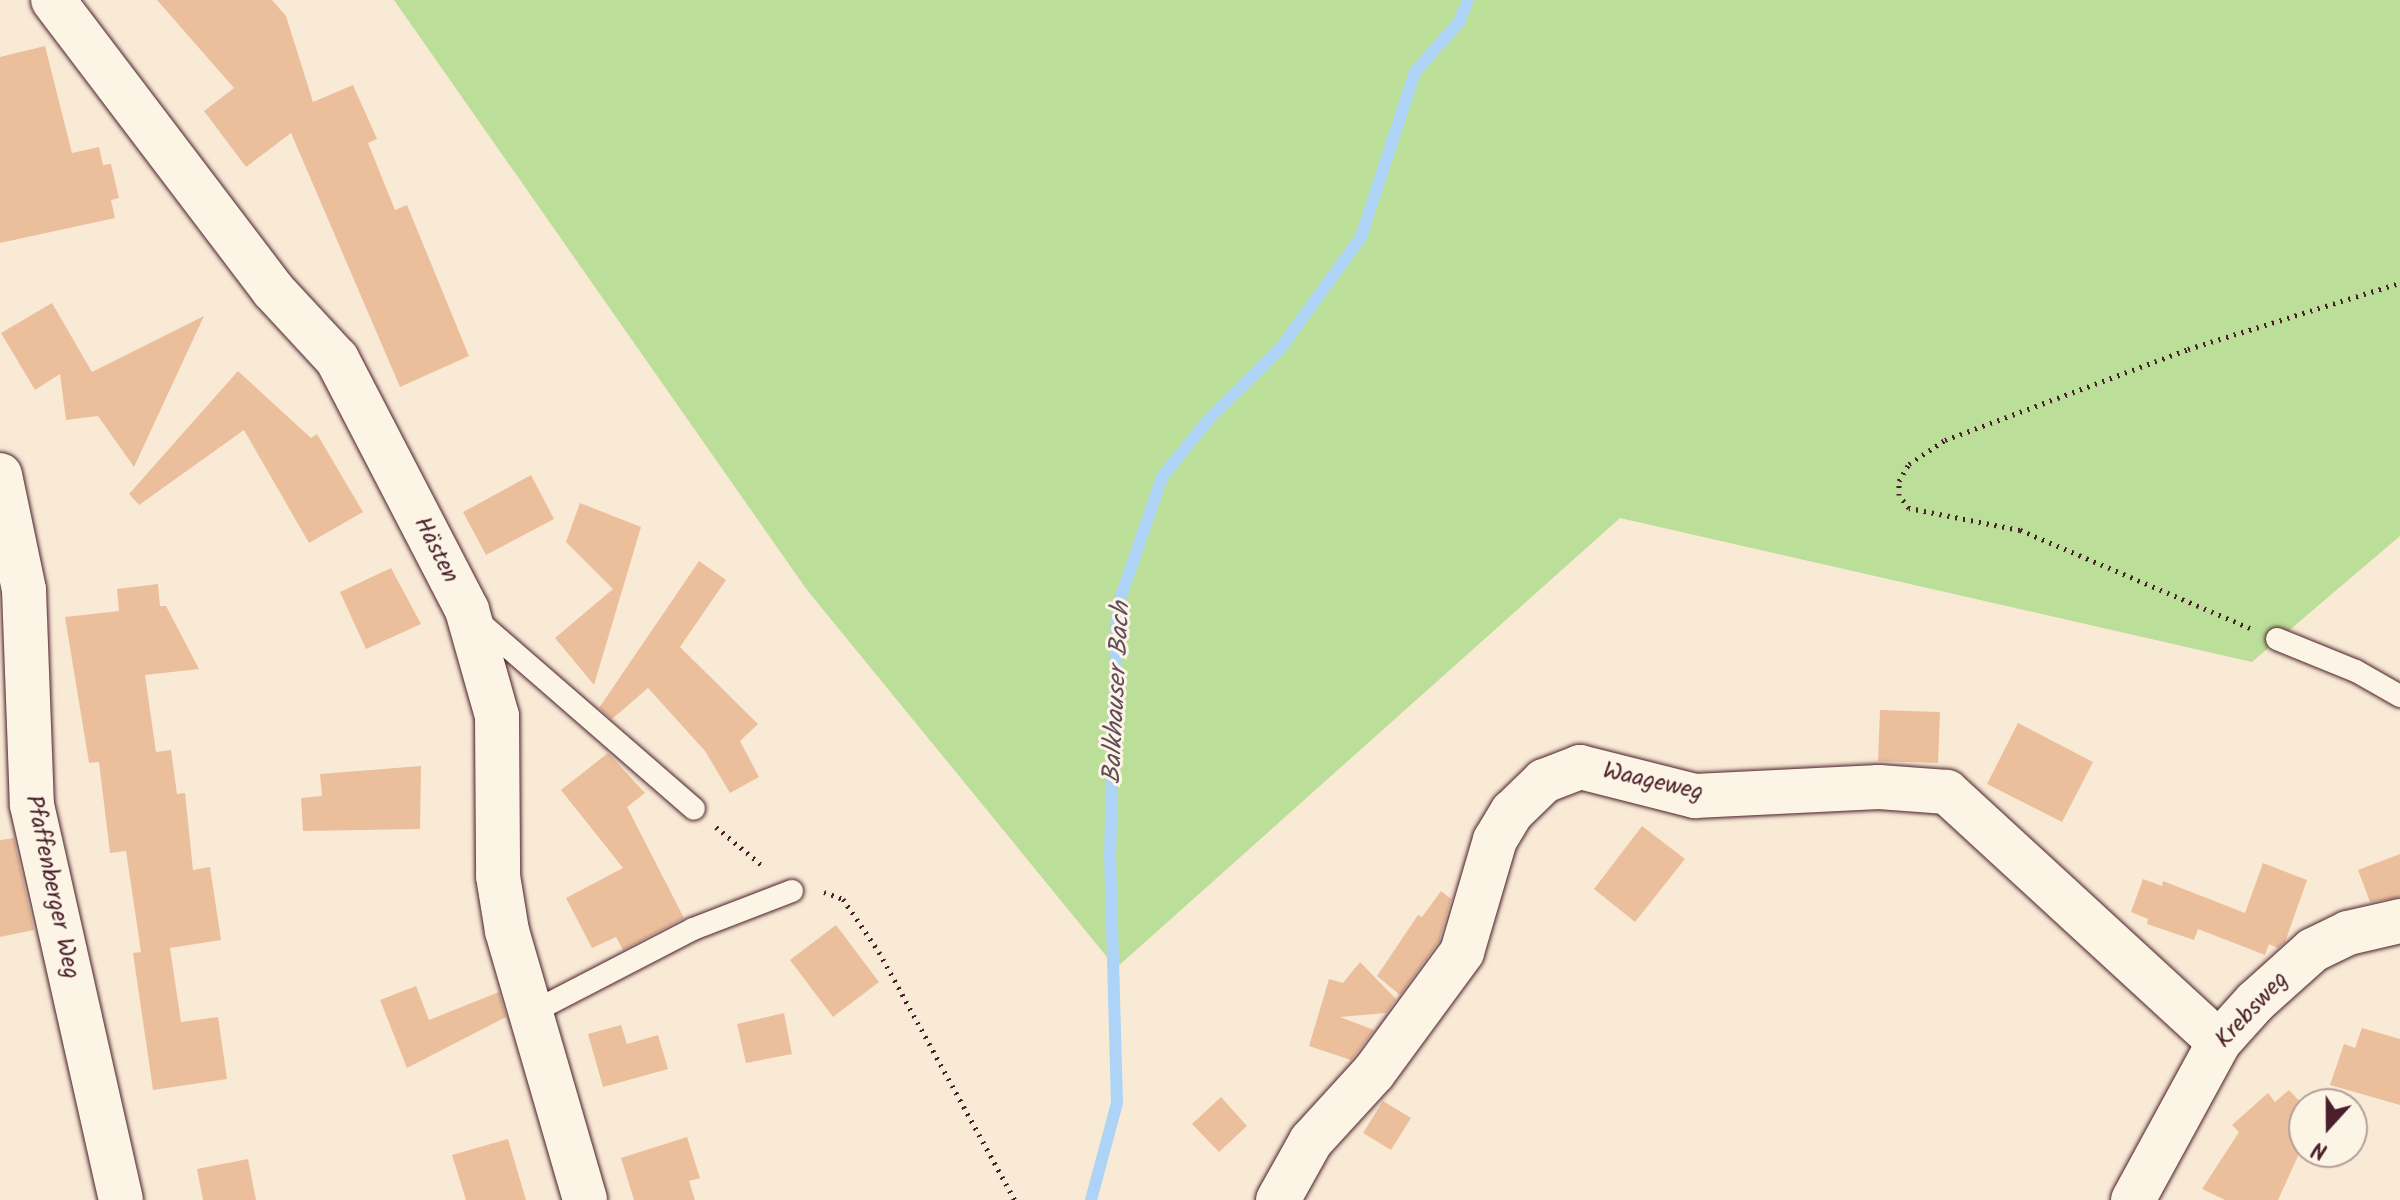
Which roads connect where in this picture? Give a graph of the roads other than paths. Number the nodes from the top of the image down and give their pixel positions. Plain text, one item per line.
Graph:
1 (53, 0) edge
2 (0, 475) edge
3 (467, 610) junction
4 (2277, 639) road end
5 (2400, 696) edge
6 (694, 809) road end
7 (792, 891) road end
8 (2400, 921) edge
9 (531, 1013) junction
10 (2219, 1042) junction
11 (121, 1200) edge
12 (585, 1200) edge
13 (1278, 1200) edge
14 (2133, 1200) edge

1 - 3 street, Hästen
2 - 11 street, Pfaffenberger Weg
3 - 6 lane
3 - 9 street, Hästen
4 - 5 lane
7 - 9 lane
8 - 10 street, Krebsweg
9 - 12 street, Hästen
10 - 13 street, Waageweg
10 - 14 street, Krebsweg

